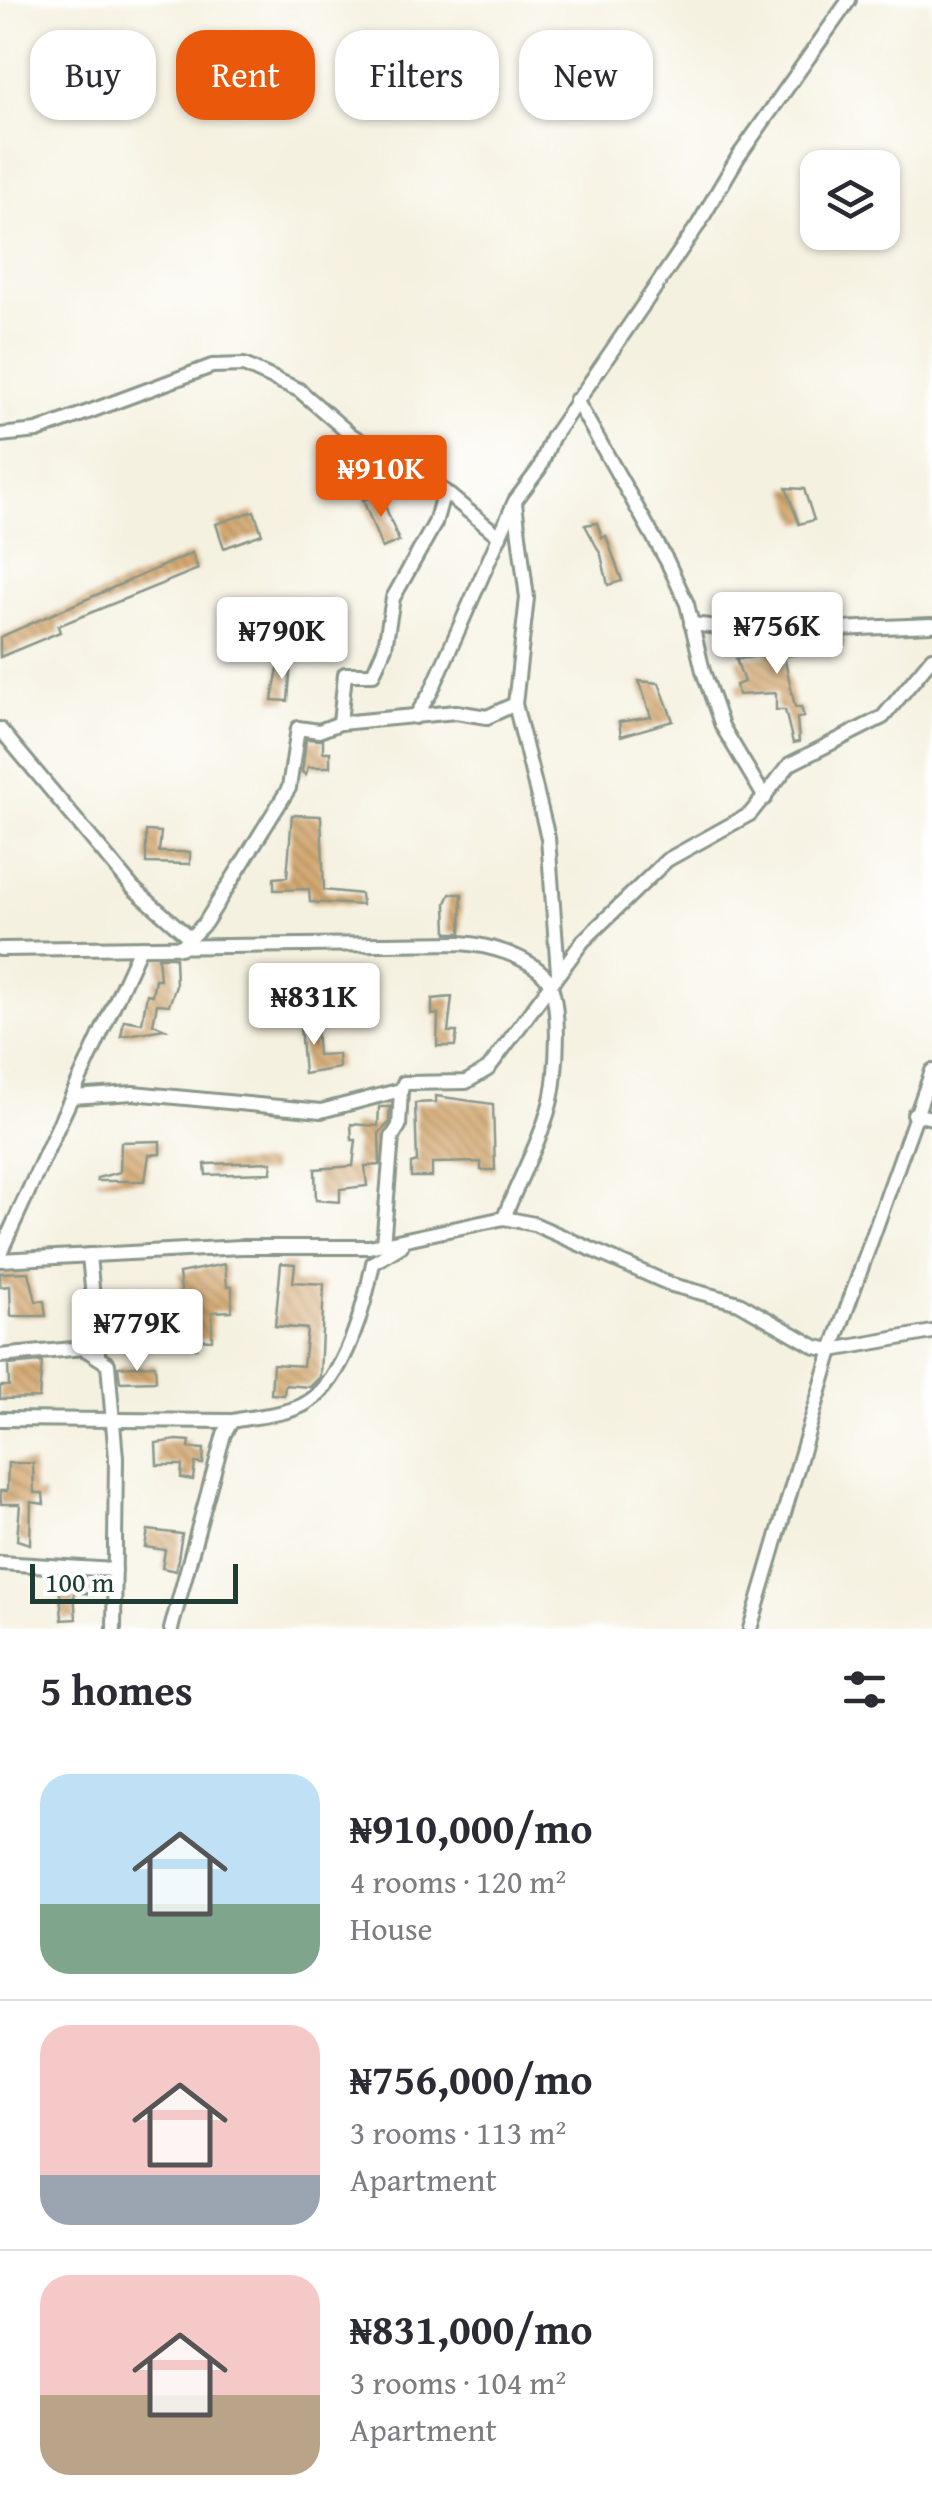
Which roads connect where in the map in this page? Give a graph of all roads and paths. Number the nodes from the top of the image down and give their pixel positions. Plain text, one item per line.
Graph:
1 (849, 0) edge
2 (576, 400) junction
3 (0, 435) edge
4 (444, 491) junction
5 (515, 501) junction
6 (500, 537) junction
7 (691, 624) junction
8 (932, 625) edge
9 (932, 658) edge
10 (516, 704) junction
11 (415, 717) junction
12 (340, 723) junction
13 (0, 729) edge
14 (765, 798) junction
15 (185, 943) junction
16 (140, 948) junction
17 (0, 949) edge
18 (554, 978) junction
19 (931, 1074) edge
20 (401, 1090) junction
21 (72, 1097) junction
22 (914, 1114) junction
23 (932, 1118) edge
24 (504, 1218) junction
25 (407, 1242) junction
26 (383, 1245) junction
27 (89, 1255) junction
28 (0, 1256) edge
29 (932, 1332) edge
30 (832, 1350) junction
31 (98, 1353) junction
32 (0, 1356) edge
33 (112, 1417) junction
34 (0, 1420) edge
35 (232, 1421) junction
36 (0, 1563) edge
37 (115, 1570) junction
38 (114, 1629) edge
39 (171, 1629) edge
40 (750, 1629) edge

1 - 2 street
2 - 5 street
2 - 7 street
3 - 4 street
4 - 6 street
4 - 12 street
5 - 6 street
5 - 10 street
6 - 11 street
7 - 8 street
7 - 14 street
9 - 14 street
10 - 11 street
10 - 18 street
11 - 12 street
12 - 15 street
13 - 15 street
14 - 18 street
15 - 16 street
15 - 18 street
16 - 17 street
16 - 21 street
18 - 20 street
18 - 24 street
19 - 22 street
20 - 21 street
20 - 26 street
21 - 28 street
22 - 23 street
22 - 30 street
24 - 25 street
24 - 30 street
25 - 26 street
25 - 35 street
26 - 27 street
27 - 28 street
27 - 31 street
29 - 30 street
30 - 40 street
31 - 32 street
31 - 33 street
33 - 34 street
33 - 35 street
33 - 37 street
35 - 39 street
36 - 37 street
37 - 38 street

